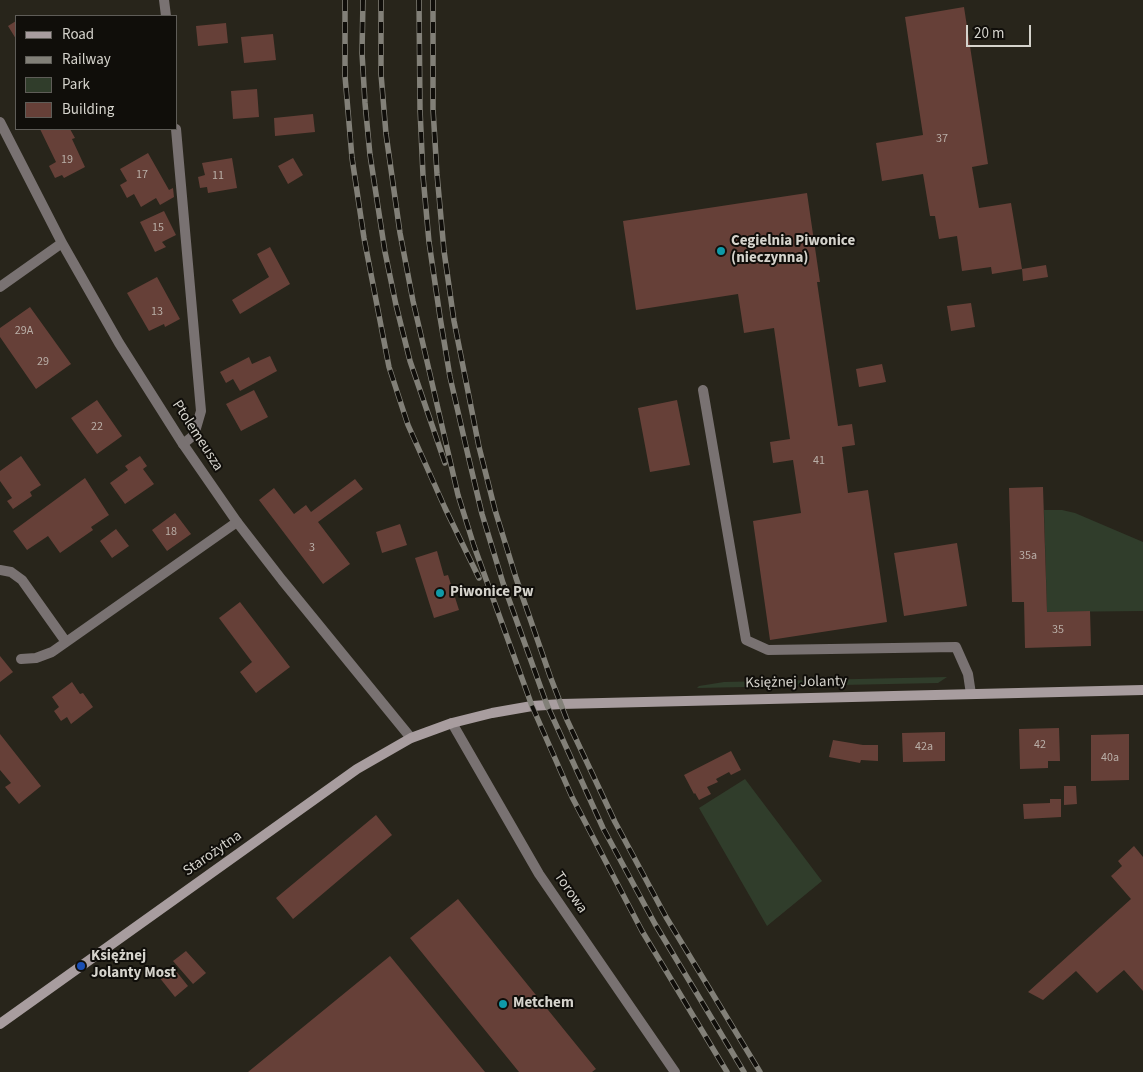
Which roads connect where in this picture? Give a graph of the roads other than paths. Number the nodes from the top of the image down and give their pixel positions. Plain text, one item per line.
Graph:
1 (164, 0) edge
2 (166, 15) edge
3 (0, 123) edge
4 (176, 130) edge
5 (62, 243) junction
6 (0, 287) edge
7 (703, 390) dead end
8 (183, 444) junction
9 (237, 522) junction
10 (0, 570) edge
11 (66, 642) junction
12 (21, 659) dead end
13 (1143, 690) edge
14 (971, 694) junction
15 (452, 723) junction
16 (411, 738) junction
17 (0, 1024) edge
18 (675, 1072) edge

1 - 2 street
3 - 5 street, Ptolemeusza
4 - 8 street
5 - 6 street
5 - 8 street, Ptolemeusza
7 - 14 street
8 - 9 street, Ptolemeusza
9 - 11 street
9 - 16 street, Ptolemeusza
10 - 11 street
11 - 12 street
13 - 14 street, Księżnej Jolanty
14 - 15 street, Księżnej Jolanty
15 - 16 street, Starożytna
15 - 18 street, Torowa
16 - 17 street, Starożytna

